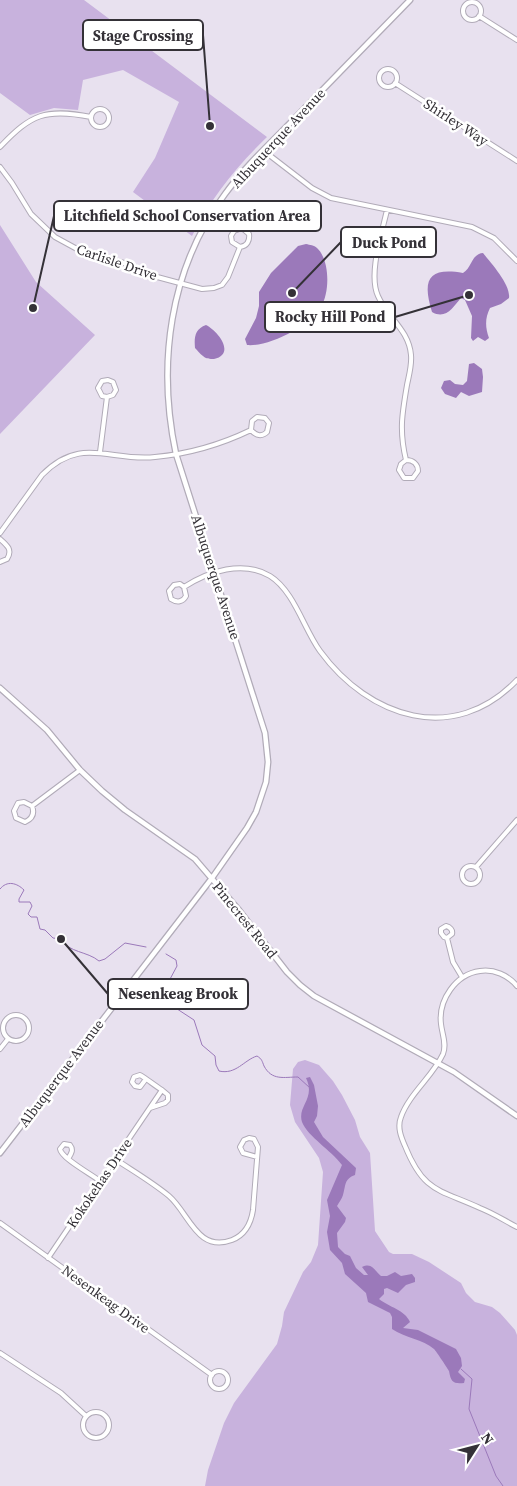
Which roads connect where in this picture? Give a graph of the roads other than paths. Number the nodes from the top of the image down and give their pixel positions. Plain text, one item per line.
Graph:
1 (410, 0) edge
2 (479, 16) junction
3 (517, 40) edge
4 (395, 82) junction
5 (91, 116) junction
6 (0, 147) edge
7 (264, 151) junction
8 (517, 161) edge
9 (0, 167) edge
10 (387, 210) junction
11 (240, 247) junction
12 (517, 261) edge
13 (180, 283) junction
14 (108, 397) junction
15 (252, 430) junction
16 (100, 452) junction
17 (176, 454) junction
18 (406, 460) junction
19 (0, 533) edge
20 (0, 539) edge
21 (0, 562) edge
22 (214, 573) junction
23 (184, 587) junction
24 (517, 680) edge
25 (0, 688) edge
26 (80, 770) junction
27 (32, 806) junction
28 (517, 820) edge
29 (476, 867) junction
30 (212, 878) junction
31 (447, 938) dead end
32 (462, 977) junction
33 (517, 986) edge
34 (8, 1039) junction
35 (0, 1049) edge
36 (438, 1062) junction
37 (146, 1079) dead end
38 (162, 1090) junction
39 (150, 1108) junction
40 (517, 1116) edge
41 (0, 1153) edge
42 (258, 1157) junction
43 (68, 1159) dead end
44 (115, 1159) junction
45 (100, 1180) junction
46 (0, 1223) edge
47 (517, 1227) edge
48 (48, 1258) junction
49 (0, 1353) edge
50 (212, 1375) junction
51 (86, 1416) junction

1 - 7 street, Albuquerque Avenue
2 - 2 street
2 - 3 street
4 - 4 street, Shirley Way
4 - 8 street, Shirley Way
5 - 5 street
5 - 6 street
7 - 10 street
7 - 13 street, Albuquerque Avenue
9 - 13 street, Carlisle Drive
10 - 12 street
10 - 18 street
11 - 11 street
11 - 13 street, Carlisle Drive
13 - 17 street, Albuquerque Avenue
14 - 14 street
14 - 16 street
15 - 15 street
15 - 17 street
16 - 17 street
16 - 19 street
17 - 22 street, Albuquerque Avenue
18 - 18 street
20 - 21 street
22 - 23 street
22 - 24 street
22 - 30 street, Albuquerque Avenue
23 - 23 street
25 - 26 street, Pinecrest Road
26 - 27 street
26 - 30 street, Pinecrest Road
27 - 27 street
28 - 29 street
29 - 29 street
30 - 36 street, Pinecrest Road
30 - 41 street, Albuquerque Avenue
31 - 32 street
32 - 33 street
32 - 36 street
34 - 34 street
34 - 35 street
36 - 40 street, Pinecrest Road
36 - 47 street
37 - 38 street
38 - 39 street, Kokokehas Drive
38 - 39 street, Kokokehas Drive
39 - 44 street, Kokokehas Drive
42 - 42 street
42 - 44 street
43 - 45 street
44 - 45 street, Kokokehas Drive
45 - 48 street, Kokokehas Drive
46 - 48 street, Nesenkeag Drive
48 - 50 street, Nesenkeag Drive
49 - 51 street
50 - 50 street, Nesenkeag Drive
51 - 51 street

